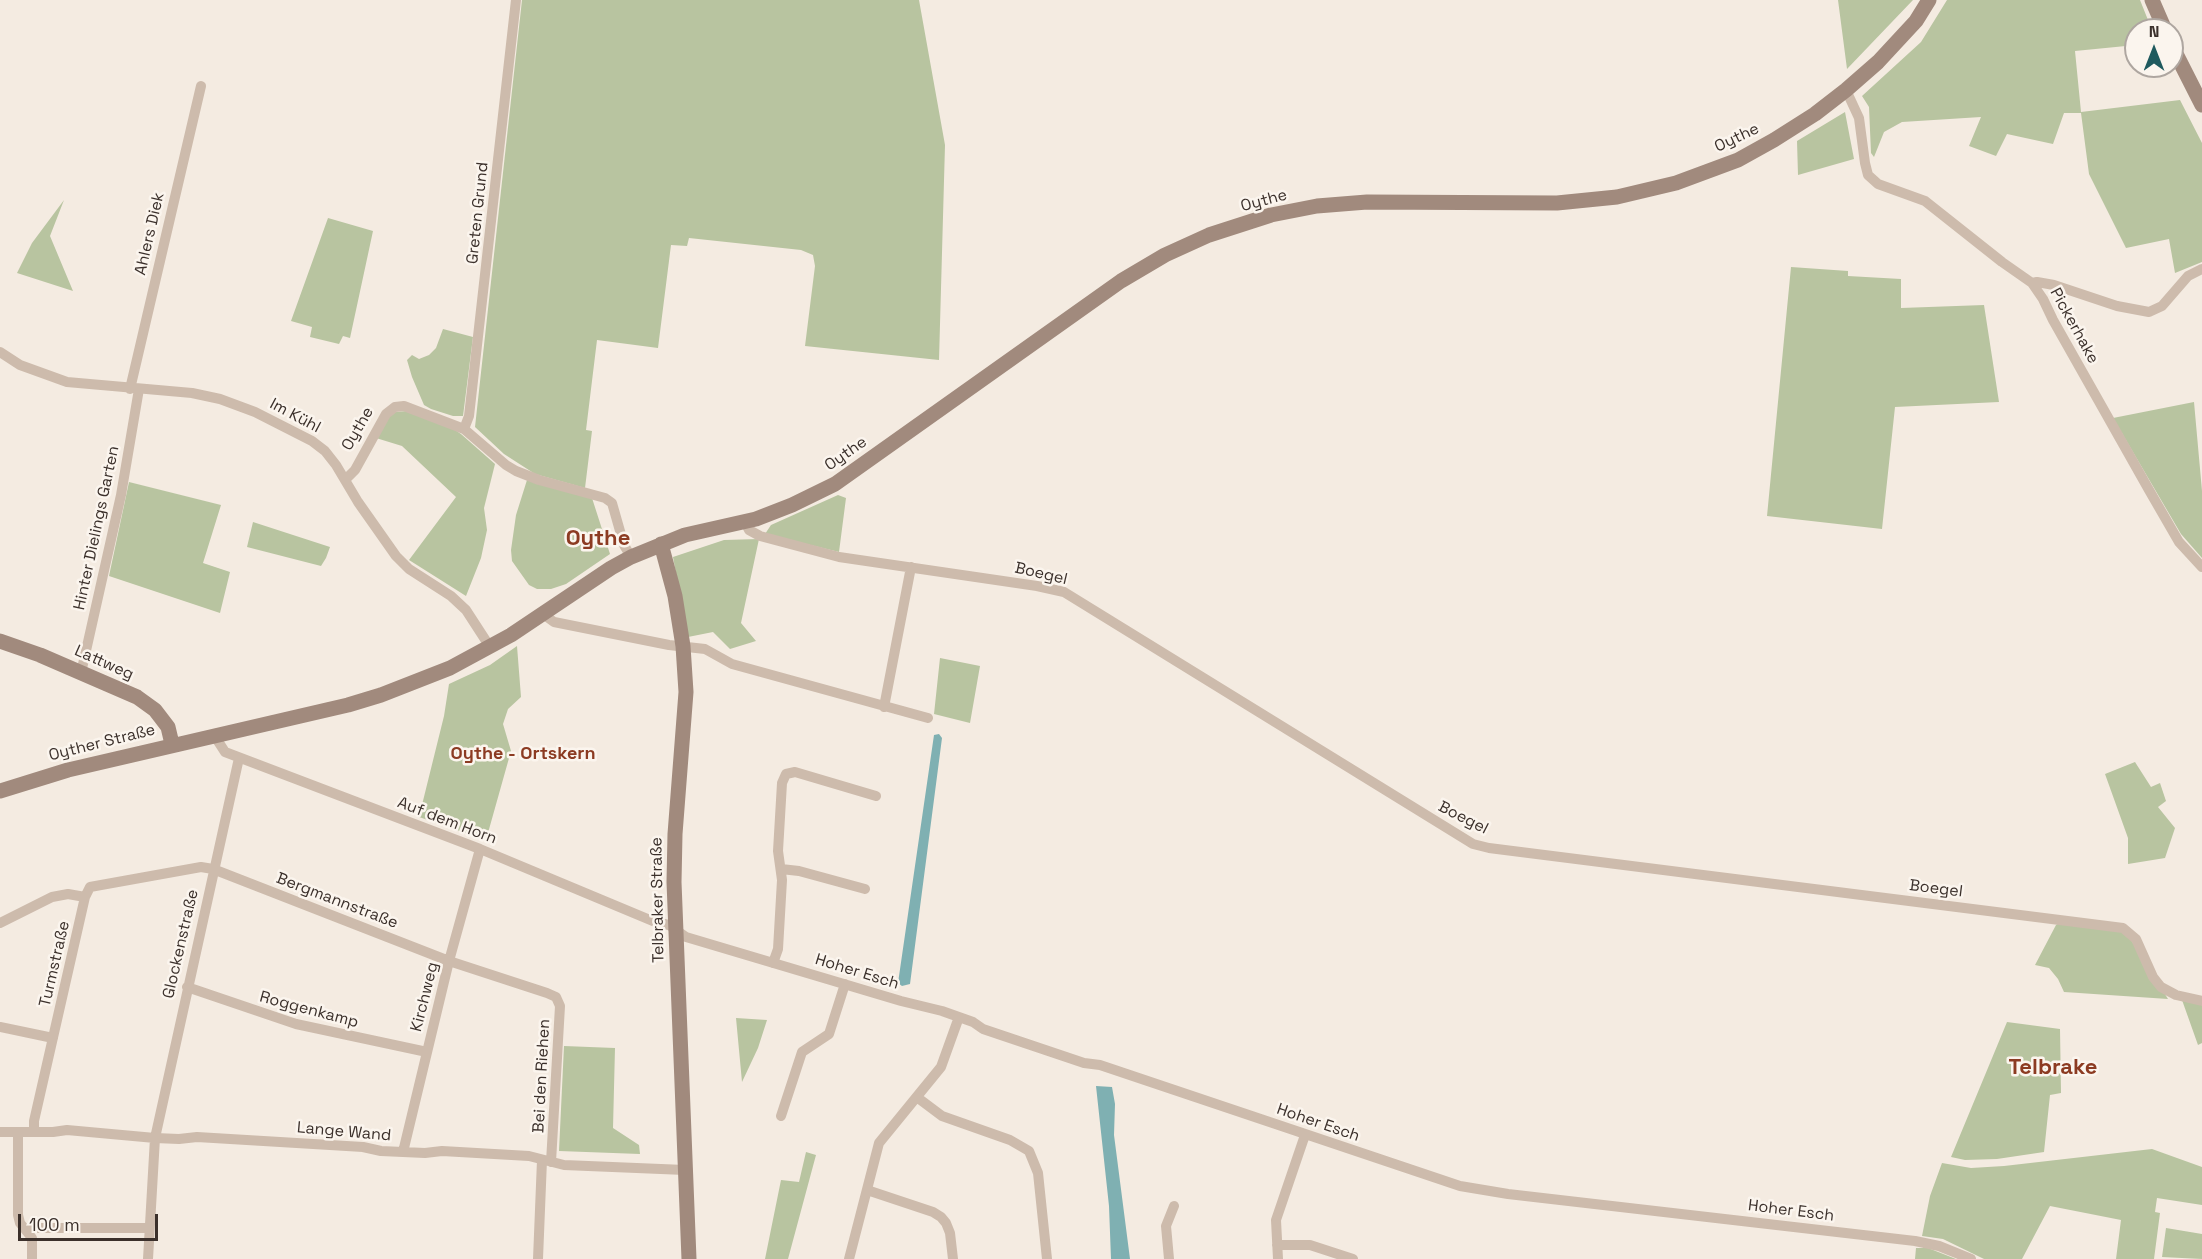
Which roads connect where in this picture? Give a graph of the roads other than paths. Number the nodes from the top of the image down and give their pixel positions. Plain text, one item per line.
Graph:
1 (516, 0) edge
2 (1929, 0) edge
3 (2152, 0) edge
4 (2160, 18) edge
5 (2184, 70) edge
6 (201, 86) dead end
7 (1846, 90) junction
8 (2202, 105) edge
9 (2202, 269) edge
10 (2032, 283) junction
11 (0, 352) edge
12 (135, 389) junction
13 (464, 429) junction
14 (345, 480) junction
15 (745, 522) junction
16 (661, 544) junction
17 (631, 557) junction
18 (911, 567) junction
19 (2202, 567) edge
20 (543, 614) junction
21 (0, 641) edge
22 (683, 646) junction
23 (490, 647) junction
24 (81, 673) junction
25 (884, 706) junction
26 (928, 718) dead end
27 (214, 735) junction
28 (172, 744) junction
29 (239, 758) junction
30 (0, 790) edge
31 (876, 796) dead end
32 (480, 849) junction
33 (213, 869) junction
34 (781, 869) junction
35 (865, 890) dead end
36 (85, 897) junction
37 (0, 922) edge
38 (675, 931) junction
39 (449, 961) junction
40 (773, 963) junction
41 (845, 984) junction
42 (187, 987) junction
43 (2202, 1002) edge
44 (959, 1017) junction
45 (0, 1027) edge
46 (53, 1038) junction
47 (427, 1052) junction
48 (918, 1098) junction
49 (781, 1116) dead end
50 (0, 1132) edge
51 (18, 1132) junction
52 (34, 1132) junction
53 (1305, 1135) junction
54 (155, 1138) junction
55 (403, 1152) junction
56 (547, 1161) junction
57 (685, 1170) junction
58 (867, 1190) junction
59 (1174, 1206) dead end
60 (149, 1228) junction
61 (26, 1230) junction
62 (1277, 1245) junction
63 (32, 1259) edge
64 (148, 1259) edge
65 (538, 1259) edge
66 (688, 1259) edge
67 (849, 1259) edge
68 (953, 1259) edge
69 (1047, 1259) edge
70 (1169, 1259) edge
71 (1278, 1259) edge
72 (1353, 1259) edge
73 (1971, 1259) edge

1 - 13 street, Greten Grund
2 - 7 main road, Oythe
3 - 4 main road
5 - 8 main road
6 - 12 street, Ahlers Diek
7 - 10 street, Pickerhake
7 - 15 main road, Oythe
9 - 10 street
10 - 19 street, Pickerhake
11 - 12 street, Im Kühl
12 - 14 street, Im Kühl
12 - 24 street, Hinter Dielings Garten
13 - 14 street, Oythe
13 - 17 street, Oythe
14 - 23 street, Im Kühl
15 - 16 main road, Oythe
15 - 18 street, Boegel
16 - 17 main road, Oythe
16 - 22 main road, Telbraker Straße
17 - 20 main road, Oythe
18 - 25 street
18 - 43 street, Boegel
20 - 22 street
20 - 23 main road, Oythe
21 - 24 main road, Lattweg
22 - 25 street
22 - 38 main road, Telbraker Straße
23 - 27 main road, Oythe
24 - 28 main road, Lattweg
25 - 26 street
27 - 28 main road, Oyther Straße
27 - 29 street, Auf dem Horn
28 - 30 main road, Oyther Straße
29 - 32 street, Auf dem Horn
29 - 33 street, Glockenstraße
31 - 34 street
32 - 38 street, Auf dem Horn
32 - 39 street, Kirchweg
33 - 36 street
33 - 39 street, Bergmannstraße
33 - 42 street, Glockenstraße
34 - 35 street
34 - 40 street
36 - 37 street, Turmstraße
36 - 46 street, Turmstraße
38 - 40 street, Hoher Esch
38 - 57 main road, Telbraker Straße
39 - 47 street, Kirchweg
39 - 56 street, Bei den Riehen
40 - 41 street, Hoher Esch
41 - 44 street, Hoher Esch
41 - 49 street
42 - 47 street, Roggenkamp
42 - 54 street, Glockenstraße
44 - 48 street
44 - 53 street, Hoher Esch
45 - 46 street
46 - 52 street, Turmstraße
47 - 55 street, Kirchweg
48 - 58 street
48 - 69 street
50 - 51 street, Lange Wand
51 - 52 street, Lange Wand
51 - 61 street
52 - 54 street, Lange Wand
53 - 62 street
53 - 73 street, Hoher Esch
54 - 55 street, Lange Wand
54 - 60 street, Glockenstraße
55 - 56 street, Lange Wand
56 - 57 street, Lange Wand
56 - 65 street
57 - 66 main road, Telbraker Straße
58 - 67 street
58 - 68 street
59 - 70 street
60 - 61 street
60 - 64 street, Glockenstraße
61 - 63 street
62 - 71 street
62 - 72 street

